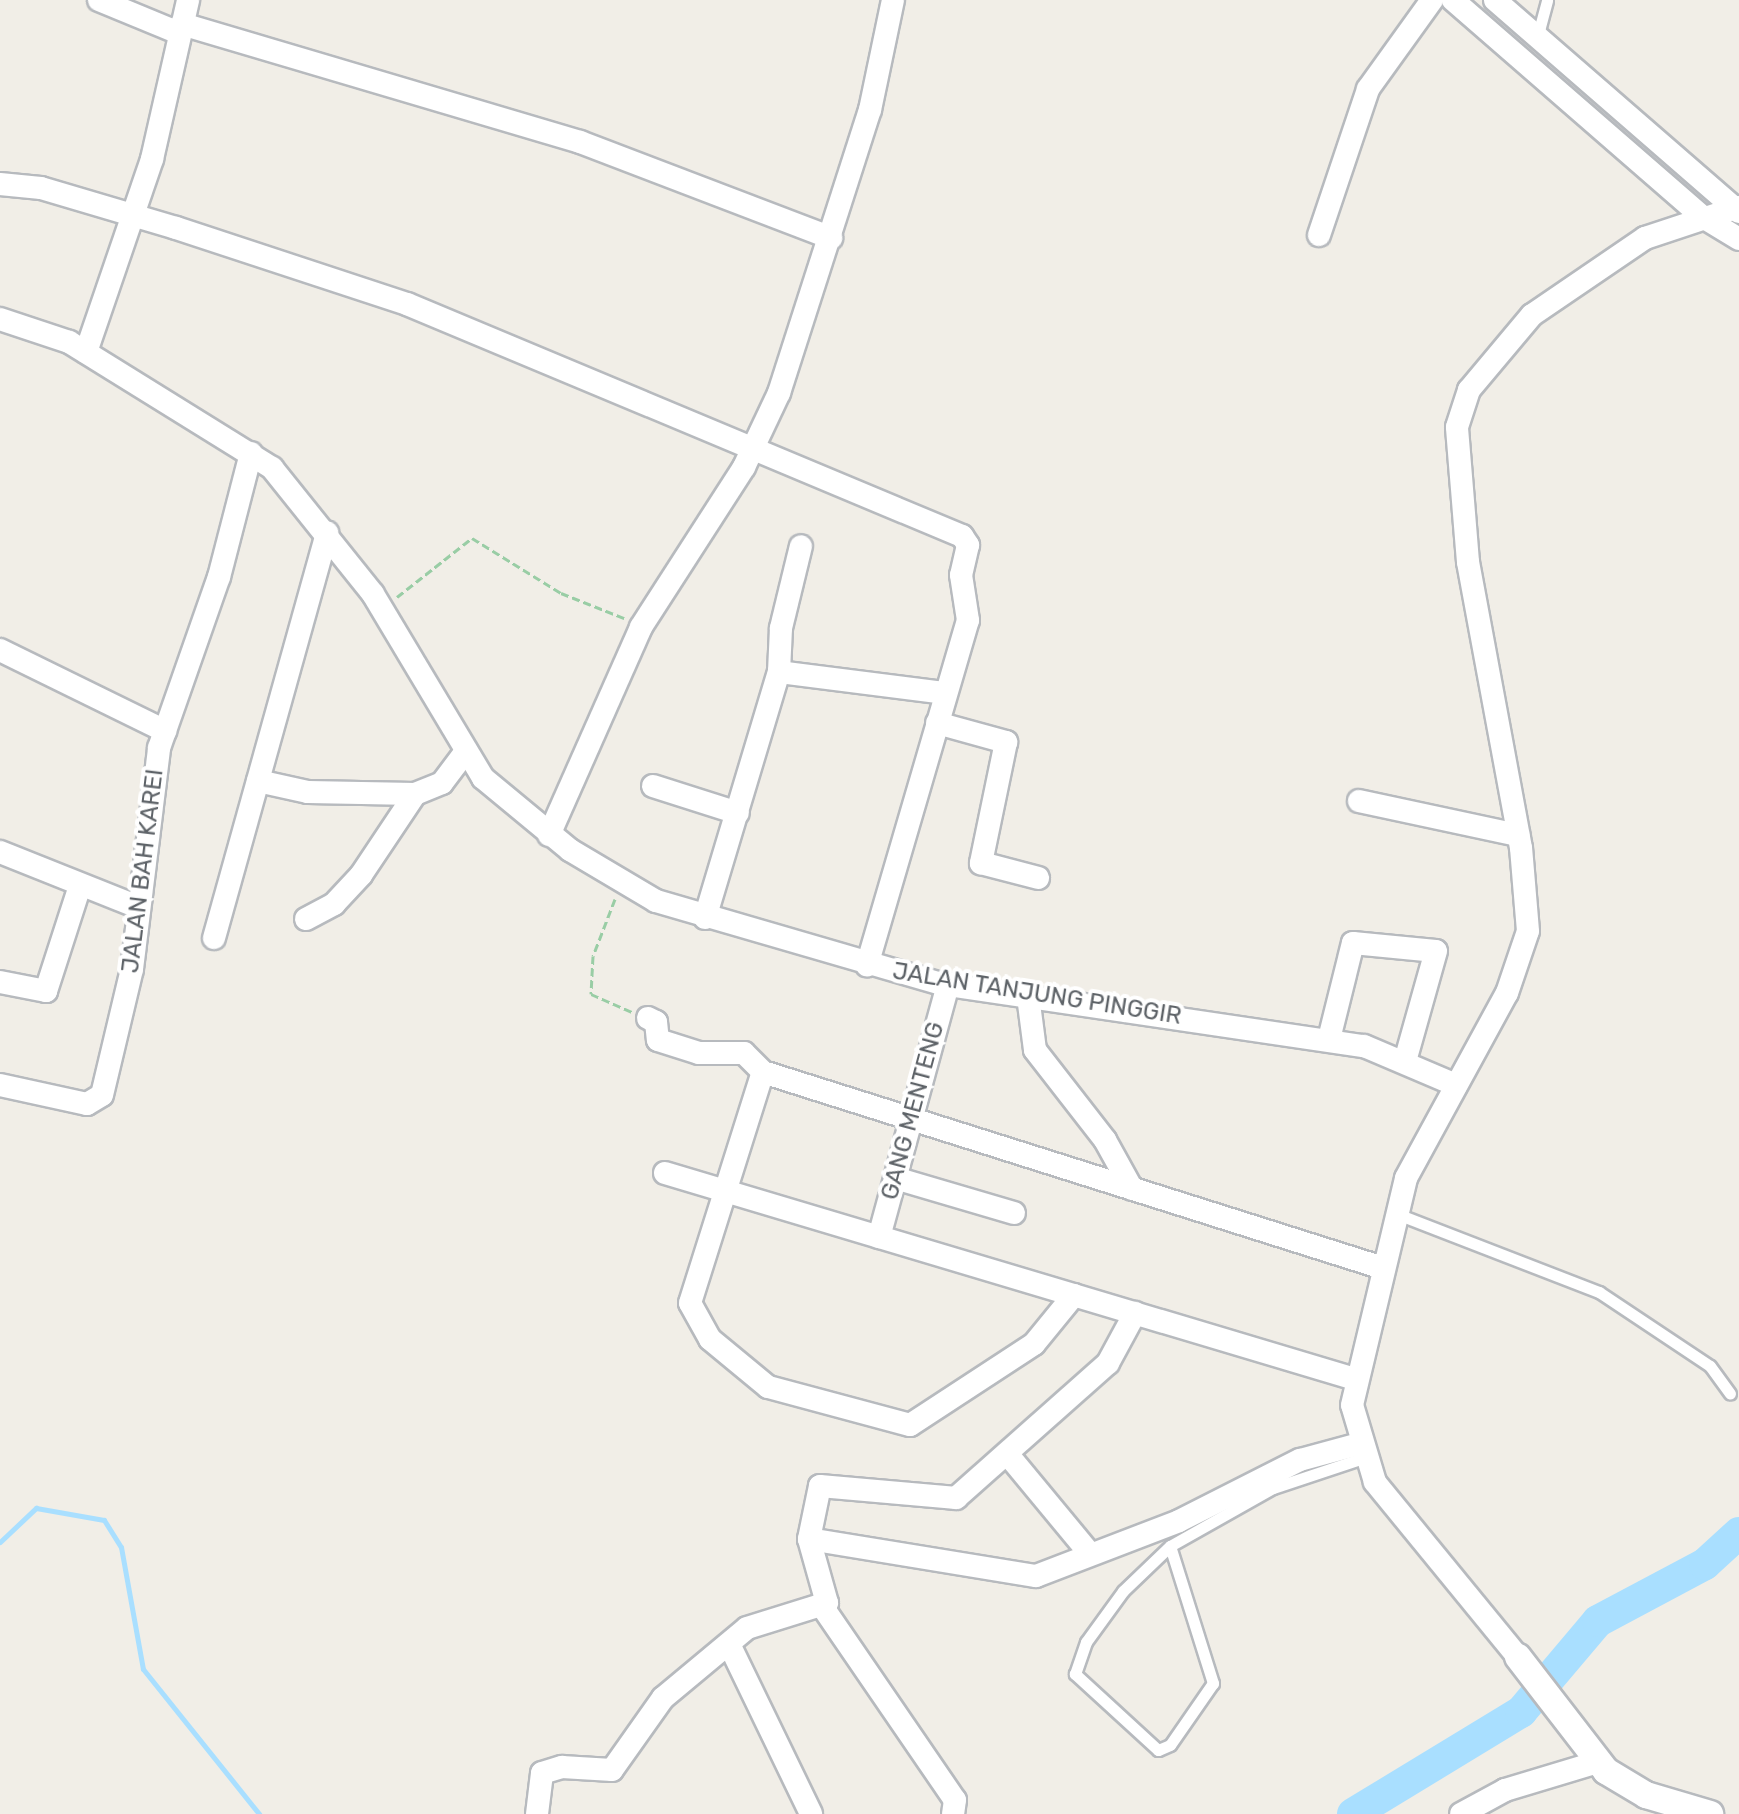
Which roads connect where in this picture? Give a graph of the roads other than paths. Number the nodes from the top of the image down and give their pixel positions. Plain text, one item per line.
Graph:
1 (99, 0) edge
2 (188, 0) edge
3 (893, 0) edge
4 (1432, 0) edge
5 (1453, 0) edge
6 (1495, 0) edge
7 (1547, 0) edge
8 (181, 29) junction
9 (1537, 38) junction
10 (0, 184) edge
11 (1737, 209) edge
12 (135, 216) junction
13 (1703, 217) junction
14 (1319, 235) dead end
15 (831, 238) junction
16 (1739, 239) edge
17 (0, 319) edge
18 (86, 352) junction
19 (754, 447) junction
20 (251, 453) junction
21 (327, 532) junction
22 (801, 546) dead end
23 (0, 650) edge
24 (779, 672) junction
25 (945, 693) junction
26 (937, 723) junction
27 (165, 731) junction
28 (465, 753) junction
29 (258, 781) junction
30 (653, 786) dead end
31 (415, 794) junction
32 (1359, 801) dead end
33 (738, 813) junction
34 (549, 835) junction
35 (1518, 835) junction
36 (0, 852) edge
37 (1038, 878) dead end
38 (79, 889) junction
39 (138, 907) junction
40 (705, 918) junction
41 (306, 919) dead end
42 (214, 938) dead end
43 (867, 966) junction
44 (0, 982) edge
45 (948, 985) junction
46 (1028, 996) junction
47 (648, 1018) road end
48 (1329, 1039) junction
49 (1405, 1061) junction
50 (763, 1072) junction
51 (0, 1085) edge
52 (1456, 1085) junction
53 (913, 1121) junction
54 (665, 1173) dead end
55 (895, 1178) junction
56 (1132, 1189) junction
57 (721, 1190) junction
58 (1014, 1213) dead end
59 (1394, 1213) junction
60 (879, 1237) junction
61 (1380, 1267) junction
62 (1074, 1295) junction
63 (1135, 1313) junction
64 (1355, 1379) junction
65 (1730, 1394) dead end
66 (1361, 1451) junction
67 (1009, 1456) junction
68 (809, 1539) junction
69 (1170, 1546) junction
70 (1090, 1554) junction
71 (822, 1606) junction
72 (729, 1644) junction
73 (1518, 1657) joint
74 (1598, 1762) junction
75 (537, 1814) edge
76 (811, 1814) edge
77 (953, 1814) edge
78 (1461, 1814) edge
79 (1710, 1814) edge

1 - 8 street
2 - 8 street
3 - 15 street
4 - 14 street
5 - 13 street
6 - 9 street
7 - 9 lane
8 - 12 street
8 - 15 street
9 - 11 street
10 - 12 street
11 - 13 street
12 - 18 street
12 - 19 street
13 - 16 street
13 - 35 street
15 - 19 street
17 - 18 street, JALAN TANJUNG PINGGIR
18 - 20 street, JALAN TANJUNG PINGGIR
19 - 25 street
19 - 34 street
20 - 21 street, JALAN TANJUNG PINGGIR
20 - 27 street, JALAN BAH KAREI
21 - 28 street, JALAN TANJUNG PINGGIR
21 - 29 street
22 - 24 street
23 - 27 street
24 - 25 street
24 - 33 street
25 - 26 street
26 - 37 street
26 - 43 street
27 - 39 street, JALAN BAH KAREI
28 - 31 street
28 - 34 street, JALAN TANJUNG PINGGIR
29 - 31 street
29 - 42 street
30 - 33 street
31 - 41 street
32 - 35 street
33 - 40 street
34 - 40 street, JALAN TANJUNG PINGGIR
35 - 52 street
36 - 38 street
38 - 39 street
38 - 44 street
39 - 51 street, JALAN BAH KAREI
40 - 43 street, JALAN TANJUNG PINGGIR
43 - 45 street, JALAN TANJUNG PINGGIR
45 - 46 street, JALAN TANJUNG PINGGIR
45 - 53 street, GANG MENTENG
46 - 48 street, JALAN TANJUNG PINGGIR
46 - 56 street
47 - 50 street
48 - 49 street, JALAN TANJUNG PINGGIR
48 - 49 street
49 - 52 street, JALAN TANJUNG PINGGIR
50 - 53 street
50 - 57 street
52 - 59 street
53 - 55 street, GANG MENTENG
53 - 56 street
54 - 57 street
55 - 58 street
55 - 60 street, GANG MENTENG
56 - 61 street
57 - 60 street
57 - 62 street
59 - 61 street
59 - 65 lane
60 - 62 street
61 - 64 street
62 - 63 street
63 - 64 street
63 - 67 street
64 - 66 street
66 - 69 lane
66 - 70 street
66 - 73 street
67 - 68 street
67 - 70 street
68 - 70 street
68 - 71 street
69 - 69 lane
71 - 72 street
71 - 77 street
72 - 75 street
72 - 76 street
73 - 74 street
74 - 78 street
74 - 79 street

